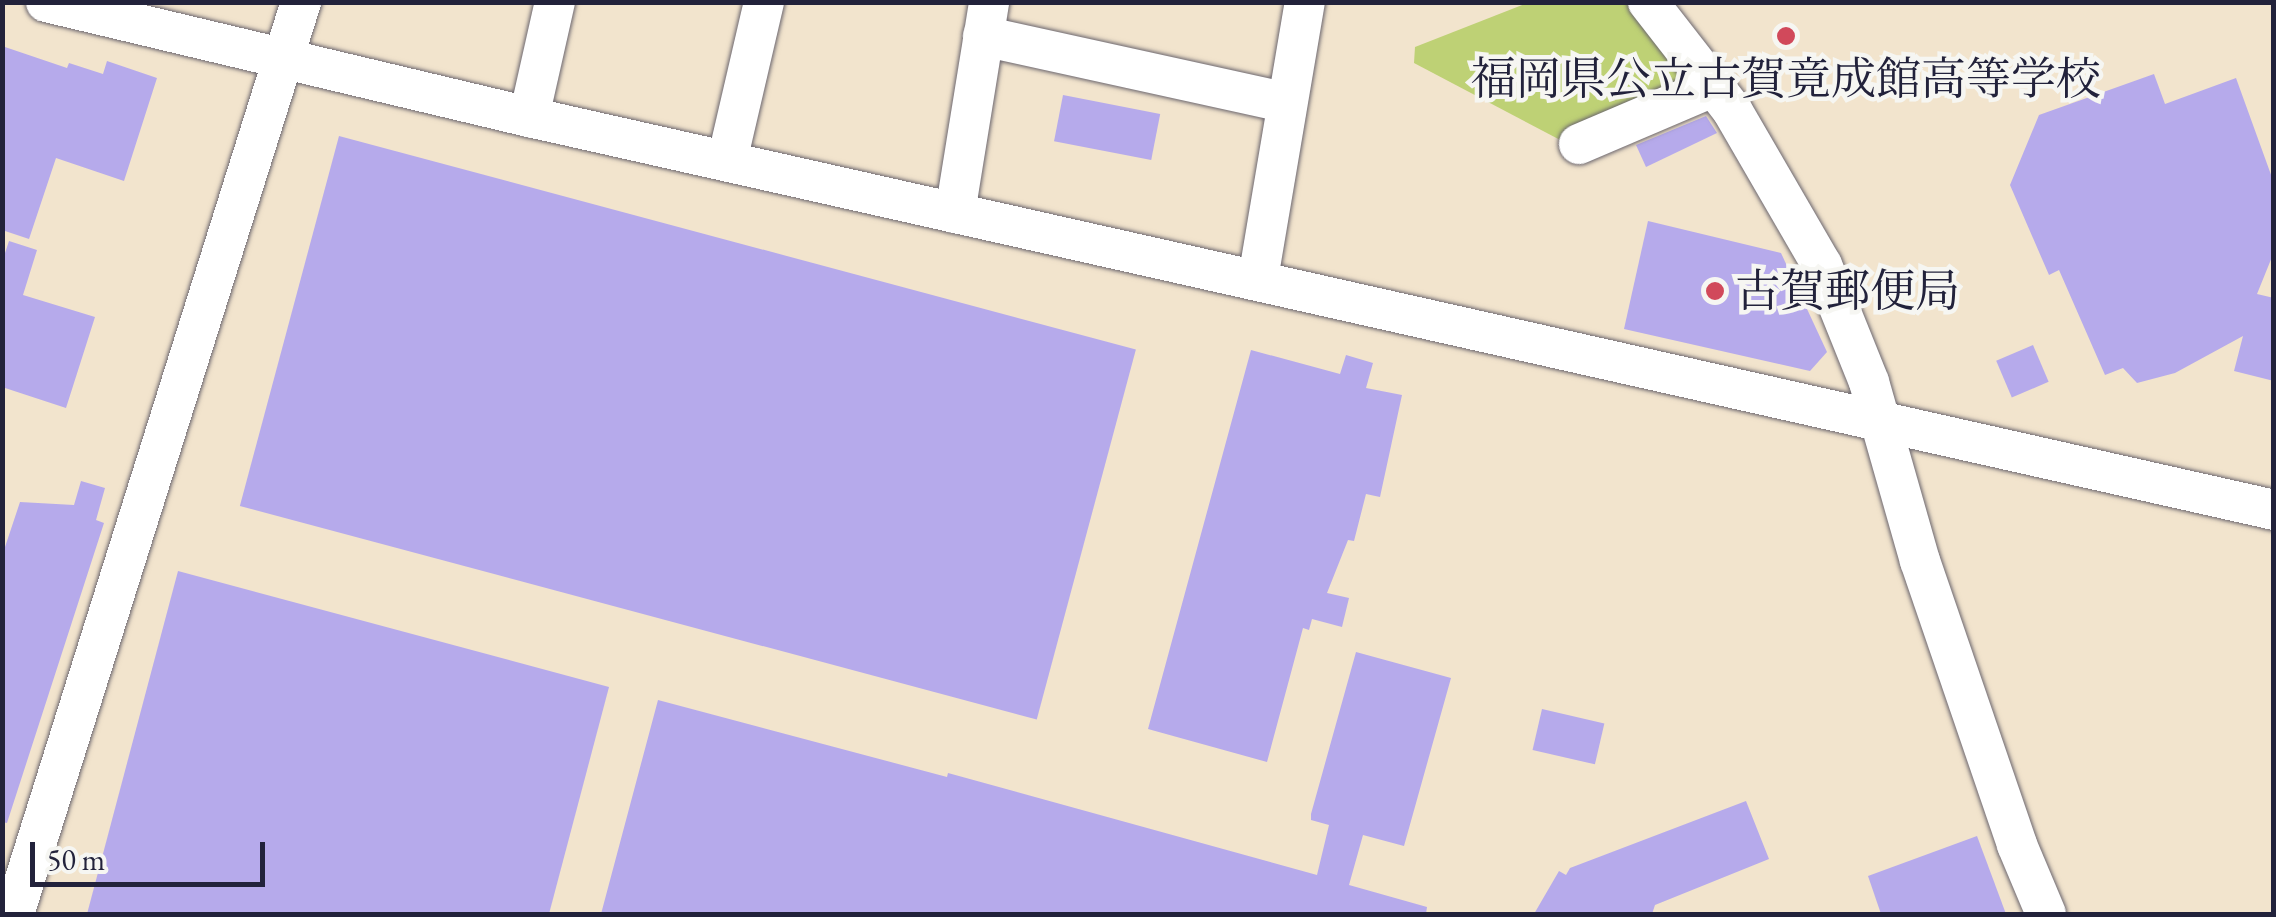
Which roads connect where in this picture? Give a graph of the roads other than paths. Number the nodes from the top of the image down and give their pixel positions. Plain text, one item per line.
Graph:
1 (46, 2) edge
2 (301, 2) edge
3 (555, 2) edge
4 (764, 2) edge
5 (1305, 2) edge
6 (1648, 2) edge
7 (986, 19) edge
8 (282, 60) junction
9 (1715, 86) junction
10 (1287, 103) junction
11 (529, 117) junction
12 (1578, 144) dead end
13 (727, 161) junction
14 (955, 212) junction
15 (1258, 280) junction
16 (1877, 420) junction
17 (2274, 510) edge
18 (14, 914) edge
19 (2046, 914) edge

1 - 8 street
2 - 8 street
3 - 11 street
4 - 13 street
5 - 10 street
6 - 9 street
7 - 10 street
7 - 14 street
8 - 11 street
8 - 18 street
9 - 12 street
9 - 16 street
10 - 15 street
11 - 13 street
13 - 14 street
14 - 15 street
15 - 16 street
16 - 17 street
16 - 19 street

